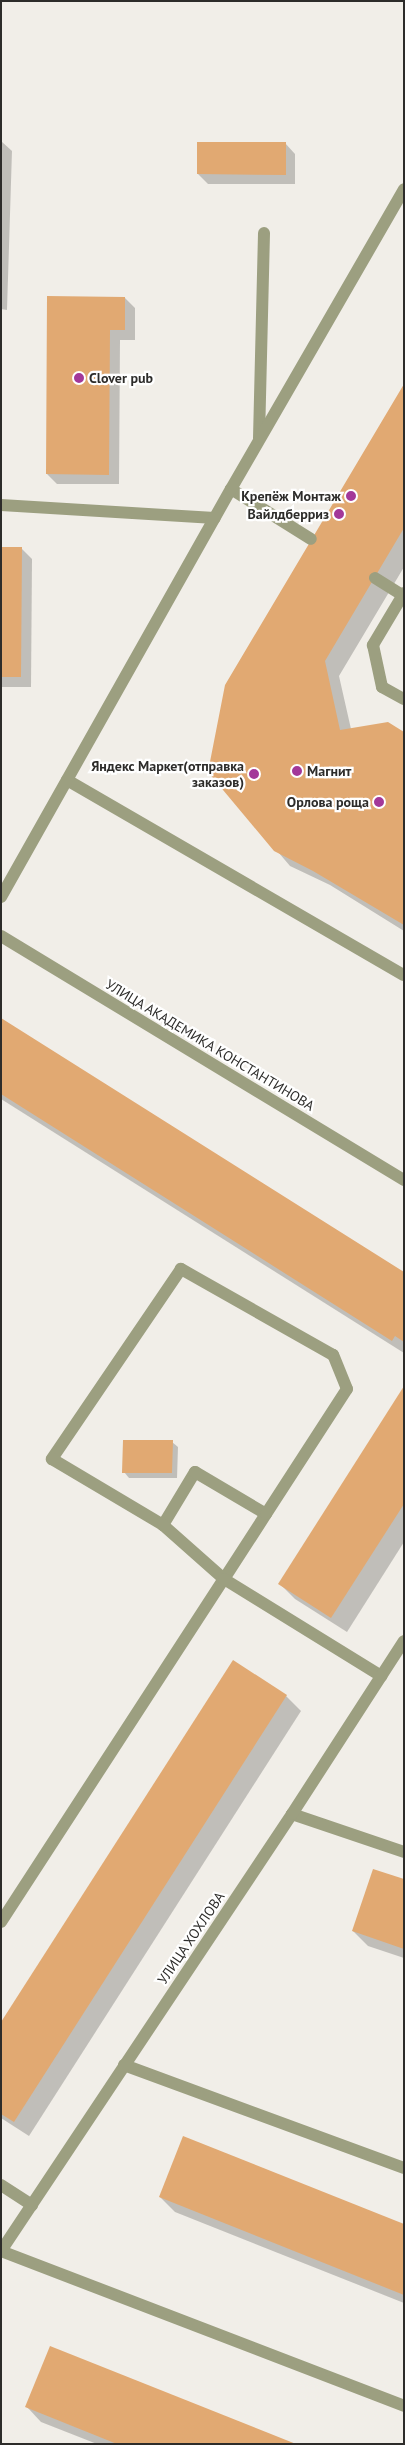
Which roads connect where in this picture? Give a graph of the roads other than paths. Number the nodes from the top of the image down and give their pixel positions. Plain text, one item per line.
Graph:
1 (404, 189) edge
2 (264, 233) dead end
3 (259, 439) junction
4 (231, 489) junction
5 (1, 505) edge
6 (215, 518) junction
7 (311, 539) dead end
8 (375, 578) dead end
9 (403, 594) edge
10 (404, 699) edge
11 (67, 780) junction
12 (1, 896) edge
13 (1, 936) edge
14 (404, 976) edge
15 (404, 1180) edge
16 (266, 1514) junction
17 (163, 1525) junction
18 (224, 1579) junction
19 (404, 1641) edge
20 (381, 1676) junction
21 (292, 1814) junction
22 (404, 1852) edge
23 (1, 1922) edge
24 (124, 2065) junction
25 (404, 2168) edge
26 (1, 2185) edge
27 (32, 2205) junction
28 (1, 2251) edge
29 (404, 2406) edge

1 - 3 street
2 - 3 street
3 - 4 street
4 - 6 street
4 - 7 street
5 - 6 street
6 - 11 street
8 - 9 street
9 - 10 street
11 - 12 street
11 - 14 street
13 - 15 street, УЛИЦА АКАДЕМИКА КОНСТАНТИНОВА
16 - 17 street
16 - 17 street
16 - 18 street
17 - 18 street
18 - 20 street
18 - 23 street
19 - 20 street, УЛИЦА ХОХЛОВА
20 - 21 street, УЛИЦА ХОХЛОВА
21 - 22 street
21 - 24 street, УЛИЦА ХОХЛОВА
24 - 25 street
24 - 27 street, УЛИЦА ХОХЛОВА
26 - 27 street
27 - 28 street, УЛИЦА ХОХЛОВА
28 - 29 street

